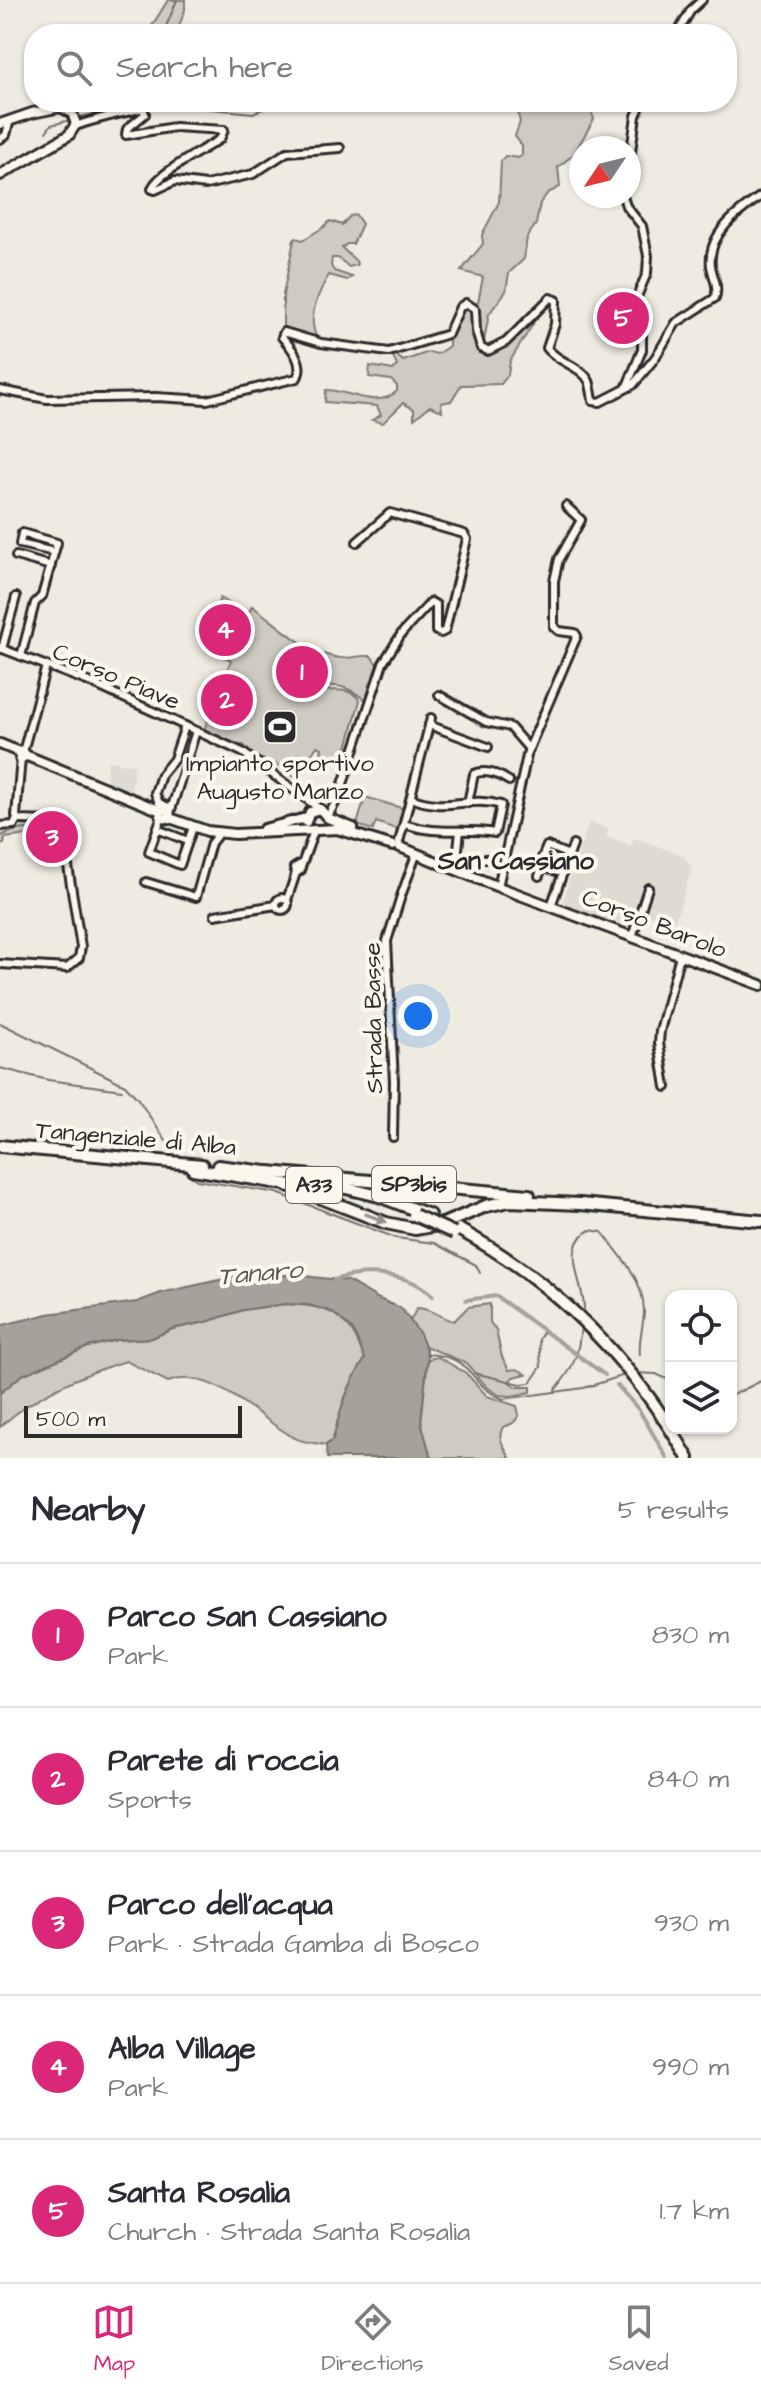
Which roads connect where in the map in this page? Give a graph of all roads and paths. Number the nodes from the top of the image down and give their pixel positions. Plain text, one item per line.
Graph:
1 (702, 0) edge
2 (683, 24) edge
3 (41, 112) edge
4 (69, 112) edge
5 (130, 112) edge
6 (144, 112) edge
7 (638, 112) edge
8 (10, 120) junction
9 (75, 121) junction
10 (0, 124) edge
11 (633, 136) edge
12 (0, 139) edge
13 (340, 148) dead end
14 (0, 175) edge
15 (761, 196) edge
16 (628, 208) edge
17 (627, 386) junction
18 (0, 390) edge
19 (566, 506) dead end
20 (357, 542) dead end
21 (50, 551) dead end
22 (16, 556) dead end
23 (51, 566) junction
24 (16, 597) dead end
25 (1, 649) edge
26 (21, 656) junction
27 (46, 666) junction
28 (439, 695) dead end
29 (185, 726) junction
30 (196, 731) junction
31 (0, 746) edge
32 (488, 747) dead end
33 (529, 749) junction
34 (22, 755) junction
35 (509, 781) dead end
36 (298, 793) junction
37 (411, 798) junction
38 (468, 803) junction
39 (166, 813) junction
40 (325, 814) junction
41 (307, 816) junction
42 (17, 819) junction
43 (404, 824) junction
44 (0, 826) edge
45 (193, 827) junction
46 (157, 829) junction
47 (324, 829) junction
48 (312, 830) junction
49 (207, 831) junction
50 (460, 831) junction
51 (219, 833) junction
52 (188, 841) junction
53 (211, 843) junction
54 (396, 845) junction
55 (573, 845) dead end
56 (416, 855) junction
57 (569, 855) junction
58 (487, 859) dead end
59 (540, 863) dead end
60 (562, 873) junction
61 (539, 876) dead end
62 (146, 882) dead end
63 (498, 887) junction
64 (648, 888) dead end
65 (551, 906) junction
66 (215, 915) dead end
67 (632, 937) junction
68 (680, 955) junction
69 (0, 964) edge
70 (761, 985) edge
71 (666, 1087) dead end
72 (393, 1137) dead end
73 (0, 1148) edge
74 (191, 1166) junction
75 (268, 1172) junction
76 (761, 1219) edge
77 (456, 1231) junction
78 (644, 1393) junction
79 (682, 1458) edge
80 (688, 1458) edge

1 - 2 street
3 - 8 main road
4 - 9 main road
5 - 9 street
6 - 13 street
7 - 11 street
8 - 10 main road
8 - 12 street
9 - 14 main road
15 - 17 street
16 - 17 street
17 - 18 street
19 - 33 street
20 - 40 street
21 - 23 street
22 - 23 street
23 - 26 street
24 - 25 street
25 - 26 street, Corso Piave
26 - 27 street, Corso Piave
27 - 29 street, Corso Piave
27 - 34 street
28 - 33 street
29 - 30 street, Corso Piave
29 - 39 street
30 - 36 street, Corso Piave
30 - 39 street
31 - 34 main road
32 - 37 street
33 - 63 street
34 - 39 main road
34 - 39 main road
34 - 42 street
35 - 38 street
36 - 40 street, Corso Piave
36 - 41 street
37 - 38 street
37 - 43 street
38 - 50 street
39 - 41 main road
39 - 45 main road
39 - 46 street
40 - 41 main road
40 - 47 main road
40 - 54 main road, Corso Barolo
41 - 48 main road
42 - 44 street
42 - 69 street
43 - 50 street
43 - 54 street
45 - 49 main road
45 - 52 street
46 - 52 street
46 - 52 street
47 - 48 main road
47 - 54 main road, Corso Barolo
48 - 51 main road
48 - 66 street
49 - 51 main road
49 - 53 street
50 - 58 street
51 - 53 street
53 - 62 street
54 - 56 main road, Corso Barolo
55 - 57 street
56 - 63 main road, Corso Barolo
56 - 72 street, Strada Basse
57 - 59 street
57 - 60 street
60 - 61 street
60 - 65 street
63 - 65 main road, Corso Barolo
64 - 67 street
65 - 67 main road, Corso Barolo
67 - 68 main road, Corso Barolo
68 - 70 main road, Corso Barolo
68 - 71 street
73 - 74 highway, Tangenziale di Alba / SP3bis
74 - 75 highway, Tangenziale di Alba / SP3bis
74 -> 76 highway, SP3bis
74 - 77 highway, A33, bridge
75 - 76 highway, SP3bis
75 - 77 highway, A33, bridge
77 - 78 highway, A33
78 - 79 highway, A33
78 - 80 highway, A33

